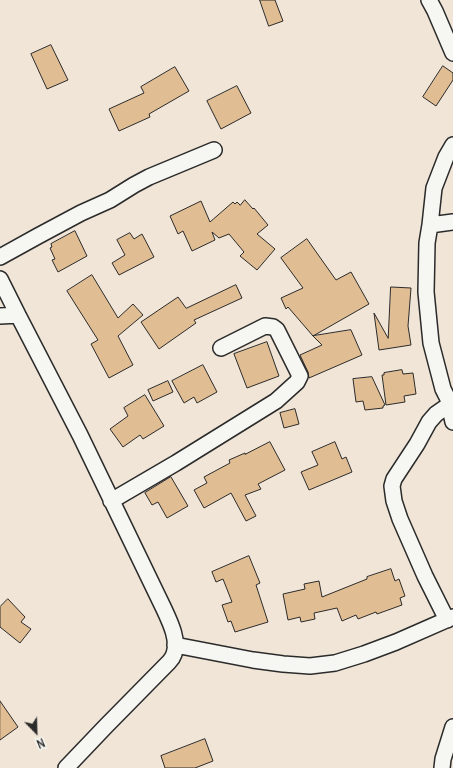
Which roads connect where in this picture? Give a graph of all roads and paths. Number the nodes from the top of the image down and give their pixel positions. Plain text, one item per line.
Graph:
1 (429, 0) edge
2 (452, 47) edge
3 (453, 145) edge
4 (214, 150) dead end
5 (453, 222) edge
6 (430, 225) junction
7 (0, 257) edge
8 (0, 279) edge
9 (0, 316) edge
10 (18, 316) junction
11 (221, 348) dead end
12 (450, 400) edge
13 (453, 422) edge
14 (111, 501) junction
15 (450, 619) edge
16 (175, 645) junction
17 (453, 727) edge
18 (66, 768) edge
19 (442, 768) edge

1 - 2 street
3 - 6 street
4 - 7 street
5 - 6 street
6 - 12 street
8 - 10 street
9 - 10 street
10 - 14 street
11 - 14 street
12 - 13 street
12 - 15 street
14 - 16 street
15 - 16 street
16 - 18 street
17 - 19 street

